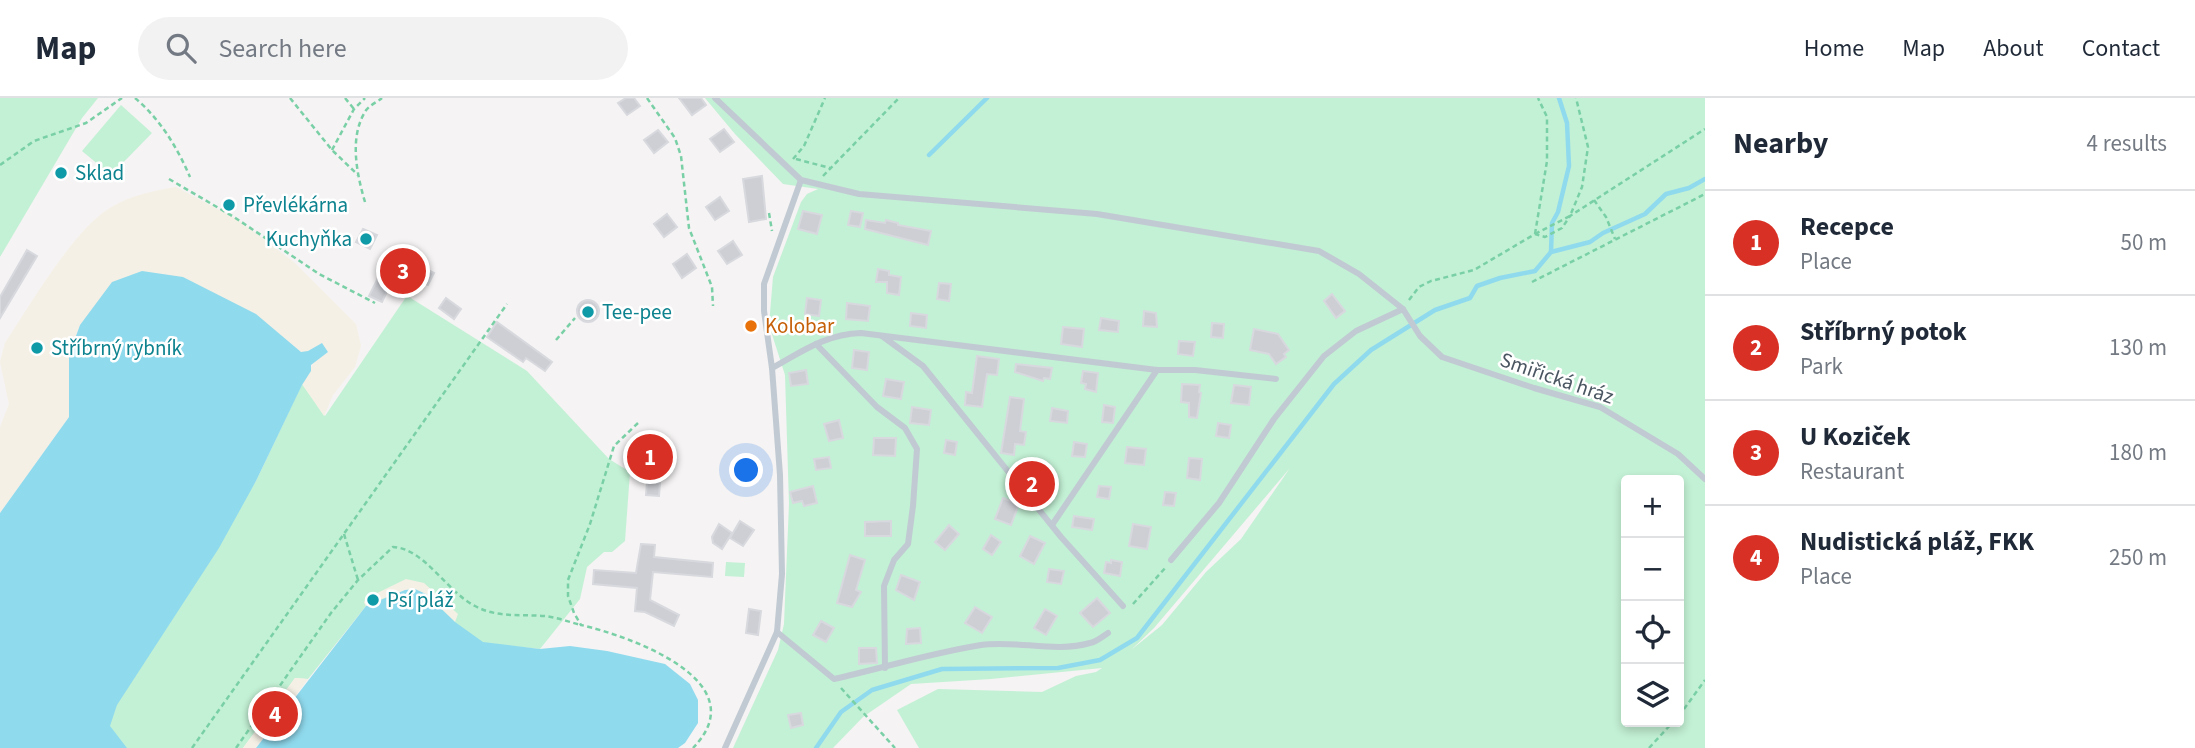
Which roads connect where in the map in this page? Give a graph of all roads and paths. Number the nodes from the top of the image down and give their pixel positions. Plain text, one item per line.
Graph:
1 (122, 98) edge
2 (135, 98) edge
3 (290, 98) edge
4 (345, 98) edge
5 (365, 98) edge
6 (382, 98) edge
7 (647, 98) edge
8 (715, 98) edge
9 (825, 98) edge
10 (899, 98) edge
11 (1538, 98) edge
12 (1576, 98) edge
13 (354, 109) junction
14 (1705, 129) edge
15 (332, 150) junction
16 (0, 165) edge
17 (830, 168) junction
18 (358, 176) junction
19 (190, 177) dead end
20 (169, 179) dead end
21 (801, 180) junction
22 (816, 183) junction
23 (1705, 194) edge
24 (1594, 200) junction
25 (365, 202) dead end
26 (1570, 216) junction
27 (1535, 234) junction
28 (1615, 239) junction
29 (1532, 282) dead end
30 (375, 303) dead end
31 (507, 304) dead end
32 (713, 306) dead end
33 (1403, 309) junction
34 (575, 318) dead end
35 (880, 335) junction
36 (556, 340) dead end
37 (816, 344) junction
38 (772, 368) junction
39 (1157, 370) junction
40 (1276, 379) dead end
41 (638, 423) dead end
42 (1705, 479) edge
43 (1052, 525) junction
44 (344, 534) junction
45 (1171, 560) joint
46 (358, 580) junction
47 (1125, 608) joint
48 (581, 625) junction
49 (777, 632) junction
50 (1108, 633) dead end
51 (885, 668) junction
52 (1705, 680) edge
53 (846, 693) dead end
54 (1684, 709) edge
55 (1668, 727) edge
56 (192, 748) edge
57 (236, 748) edge
58 (693, 748) edge
59 (725, 748) edge
60 (895, 748) edge
61 (1649, 748) edge

1 - 16 path
2 - 19 path
3 - 15 path
4 - 13 path
5 - 13 path
6 - 18 path
7 - 32 path
8 - 21 lane
9 - 17 path
10 - 17 path
11 - 27 path
12 - 26 path
13 - 15 path
14 - 24 path
15 - 18 path
17 - 22 path
18 - 25 path
20 - 30 path
21 - 22 lane, Smiřická hráz
21 - 38 lane
22 - 33 lane, Smiřická hráz
23 - 28 path
24 - 26 path
24 - 28 path
26 - 27 path
26 - 27 path
27 - 33 path
28 - 29 path
31 - 44 path
33 - 42 lane, Smiřická hráz
33 - 45 lane
34 - 36 path
35 - 37 lane
35 - 39 lane
35 - 43 lane
37 - 38 lane
37 - 51 lane
38 - 49 lane
39 - 40 lane
39 - 43 lane
41 - 48 path
43 - 47 lane
44 - 46 path
44 - 56 path
45 - 47 path
46 - 48 path
46 - 57 path
48 - 58 path
49 - 51 lane
49 - 59 lane
50 - 51 lane
52 - 54 path
53 - 60 path
55 - 61 path

